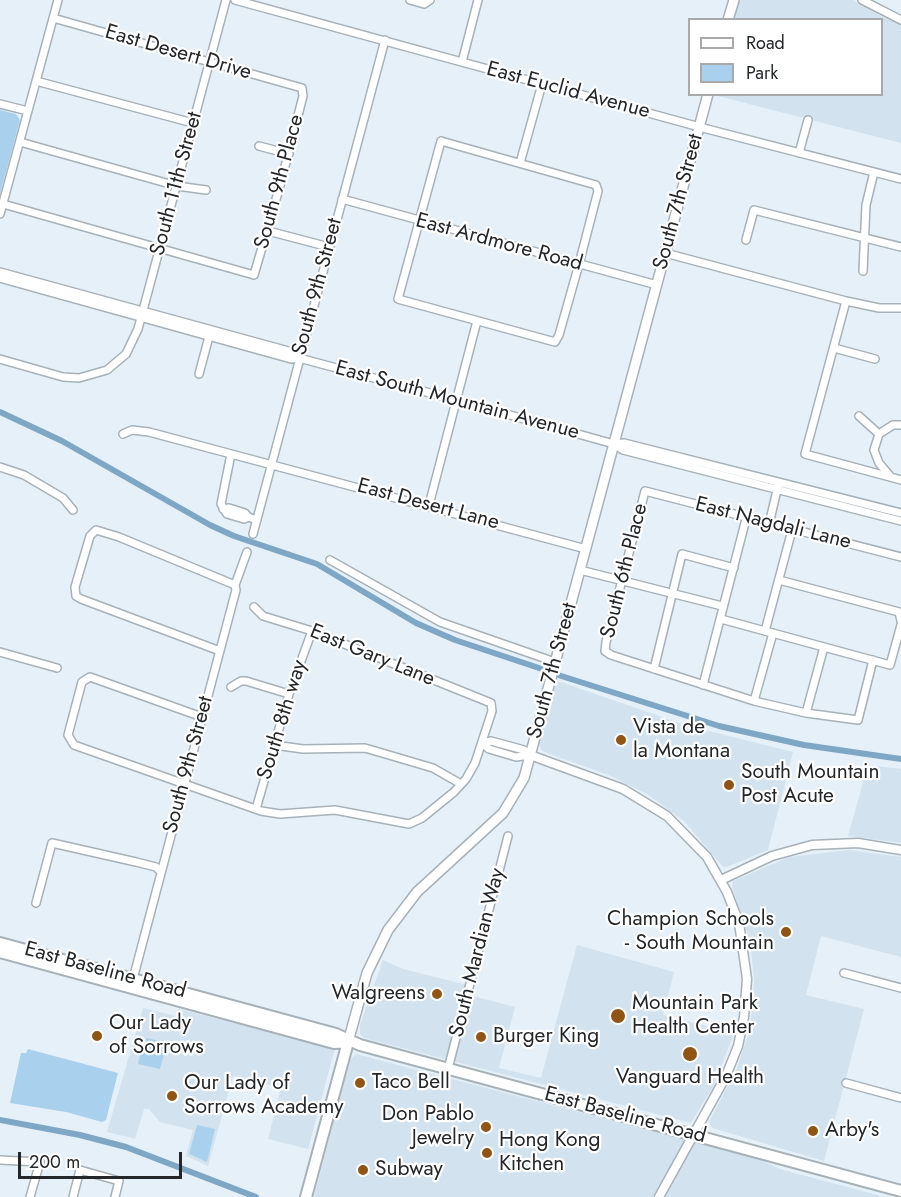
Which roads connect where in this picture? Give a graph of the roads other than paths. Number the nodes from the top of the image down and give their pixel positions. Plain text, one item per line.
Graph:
1 (58, 0) edge
2 (226, 0) edge
3 (235, 0) edge
4 (410, 0) edge
5 (478, 0) edge
6 (734, 0) edge
7 (862, 0) edge
8 (429, 1) edge
9 (53, 18) junction
10 (729, 18) edge
11 (901, 20) edge
12 (385, 40) junction
13 (210, 61) junction
14 (462, 62) junction
15 (36, 81) junction
16 (542, 84) junction
17 (302, 88) joint
18 (708, 96) edge
19 (0, 104) edge
20 (28, 111) junction
21 (808, 120) dead end
22 (193, 123) junction
23 (700, 127) junction
24 (20, 142) junction
25 (260, 147) dead end
26 (799, 153) junction
27 (289, 154) junction
28 (520, 163) junction
29 (874, 172) junction
30 (901, 179) edge
31 (177, 186) junction
32 (206, 190) dead end
33 (342, 199) junction
34 (3, 204) junction
35 (0, 214) edge
36 (420, 222) junction
37 (268, 231) junction
38 (866, 238) junction
39 (746, 240) dead end
40 (329, 247) junction
41 (901, 247) edge
42 (159, 249) junction
43 (665, 253) junction
44 (579, 264) junction
45 (863, 271) dead end
46 (0, 272) edge
47 (0, 278) edge
48 (657, 285) junction
49 (846, 301) junction
50 (901, 308) edge
51 (142, 314) junction
52 (477, 321) junction
53 (210, 333) junction
54 (834, 348) junction
55 (299, 358) junction
56 (0, 359) edge
57 (875, 359) dead end
58 (199, 374) dead end
59 (456, 400) junction
60 (859, 416) dead end
61 (901, 424) edge
62 (123, 434) dead end
63 (879, 434) junction
64 (614, 444) junction
65 (231, 454) junction
66 (270, 463) junction
67 (0, 467) edge
68 (891, 477) junction
69 (901, 480) edge
70 (778, 486) junction
71 (645, 491) joint
72 (429, 505) junction
73 (73, 510) dead end
74 (901, 513) edge
75 (746, 519) junction
76 (257, 520) junction
77 (901, 521) edge
78 (769, 524) junction
79 (792, 530) junction
80 (253, 534) dead end
81 (586, 549) junction
82 (247, 552) dead end
83 (901, 557) edge
84 (330, 560) dead end
85 (734, 568) junction
86 (580, 570) junction
87 (779, 580) junction
88 (622, 581) junction
89 (235, 585) junction
90 (673, 594) junction
91 (722, 606) junction
92 (254, 607) dead end
93 (721, 618) junction
94 (901, 623) edge
95 (312, 631) junction
96 (769, 632) junction
97 (824, 647) junction
98 (220, 651) junction
99 (0, 652) edge
100 (873, 660) junction
101 (555, 662) junction
102 (57, 668) dead end
103 (654, 669) junction
104 (703, 685) junction
105 (231, 687) dead end
106 (289, 694) junction
107 (754, 701) junction
108 (806, 713) junction
109 (202, 717) junction
110 (482, 743) junction
111 (502, 744) junction
112 (274, 745) junction
113 (500, 752) junction
114 (530, 755) junction
115 (184, 783) junction
116 (461, 784) junction
117 (256, 809) junction
118 (508, 836) dead end
119 (901, 850) edge
120 (161, 872) junction
121 (721, 880) junction
122 (36, 903) dead end
123 (0, 943) edge
124 (0, 952) edge
125 (844, 973) dead end
126 (131, 983) junction
127 (901, 988) edge
128 (348, 1042) junction
129 (448, 1069) junction
130 (846, 1083) dead end
131 (901, 1098) edge
132 (694, 1134) junction
133 (0, 1160) edge
134 (901, 1191) edge
135 (30, 1197) edge
136 (73, 1197) edge
137 (115, 1197) edge
138 (306, 1197) edge
139 (659, 1197) edge

1 - 9 street
2 - 13 street, South 11th Street
3 - 12 street, East Euclid Avenue
4 - 8 street
5 - 14 street
6 - 10 main road
7 - 11 street
9 - 13 street, East Desert Drive
9 - 15 street
12 - 14 street, East Euclid Avenue
12 - 33 street, South 9th Street
13 - 17 street, East Desert Drive
13 - 22 street, South 11th Street
14 - 16 street, East Euclid Avenue
15 - 20 street
15 - 22 street
16 - 23 street, East Euclid Avenue
16 - 28 street
17 - 27 street, South 9th Place
18 - 23 main road, South 7th Street
19 - 20 street
20 - 24 street
21 - 26 street
22 - 31 street, South 11th Street
23 - 26 street, East Euclid Avenue
23 - 43 main road, South 7th Street
24 - 31 street
24 - 34 street
25 - 27 street
26 - 29 street, East Euclid Avenue
27 - 37 street, South 9th Place
28 - 36 street
28 - 44 street
29 - 30 street, East Euclid Avenue
29 - 38 street
31 - 32 street
31 - 42 street, South 11th Street
33 - 36 street, East Ardmore Road
33 - 40 street, South 9th Street
34 - 35 street
34 - 42 street
36 - 44 street, East Ardmore Road
36 - 52 street
37 - 40 street
37 - 42 street, South 9th Place
38 - 39 street
38 - 41 street
38 - 45 street
40 - 55 street, South 9th Street
42 - 51 street, South 11th Street
43 - 48 main road, South 7th Street
43 - 49 street
44 - 48 street, East Ardmore Road
44 - 52 street
46 - 51 street, East South Mountain Avenue
47 - 51 street, East South Mountain Avenue
48 - 64 main road, South 7th Street
49 - 50 street
49 - 54 street
51 - 53 street, East South Mountain Avenue
51 - 56 street, South 11th Street
52 - 59 street
53 - 55 street, East South Mountain Avenue
53 - 58 street
54 - 57 street
54 - 68 street
55 - 59 street, East South Mountain Avenue
55 - 66 street, South 9th Street
59 - 64 street, East South Mountain Avenue
59 - 72 street
60 - 63 street
61 - 63 street
62 - 65 street, East Desert Lane
63 - 68 street
64 - 70 street, East South Mountain Avenue
64 - 81 main road, South 7th Street
65 - 66 street, East Desert Lane
65 - 76 street
66 - 72 street, East Desert Lane
66 - 76 street, South 9th Street
67 - 73 street
68 - 69 street
70 - 74 street, East South Mountain Avenue
70 - 77 street, East South Mountain Avenue
70 - 78 street
71 - 75 street, East Nagdali Lane
71 - 88 street, South 6th Place
72 - 81 street, East Desert Lane
75 - 78 street, East Nagdali Lane
75 - 85 street
76 - 80 street, South 9th Street
78 - 79 street, East Nagdali Lane
79 - 83 street, East Nagdali Lane
79 - 87 street
81 - 86 main road, South 7th Street
82 - 89 street, South 9th Street
84 - 101 street
85 - 90 street
85 - 91 street
86 - 88 street
86 - 101 main road, South 7th Street
87 - 94 street
87 - 96 street
88 - 90 street
88 - 103 street, South 6th Place
89 - 98 street, South 9th Street
89 - 98 street
90 - 91 street
90 - 103 street
91 - 93 street
92 - 95 street, East Gary Lane
93 - 96 street
93 - 104 street
94 - 100 street
95 - 106 street, South 8th way
95 - 110 street, East Gary Lane
96 - 97 street
96 - 107 street
97 - 100 street
97 - 108 street
98 - 109 street, South 9th Street
99 - 102 street
100 - 108 street
101 - 114 main road, South 7th Street
103 - 104 street
104 - 107 street
105 - 106 street
106 - 112 street, South 8th way
107 - 108 street
109 - 115 street, South 9th Street
109 - 115 street
110 - 111 street
110 - 113 street
110 - 116 street
111 - 113 street
111 - 114 street
112 - 116 street
112 - 117 street, South 8th way
113 - 114 street
114 - 121 street
114 - 128 main road, South 7th Street
115 - 117 street
115 - 120 street, South 9th Street
116 - 117 street
118 - 129 street, South Mardian Way
119 - 121 street
120 - 122 street
120 - 126 street, South 9th Street
121 - 132 street
123 - 126 main road, East Baseline Road
124 - 126 main road, East Baseline Road
125 - 127 street
126 - 128 main road, East Baseline Road
128 - 129 main road, East Baseline Road
128 - 138 main road, South 7th Street
129 - 132 main road, East Baseline Road
130 - 131 street
132 - 134 main road, East Baseline Road
132 - 139 street
133 - 135 street
136 - 137 street

